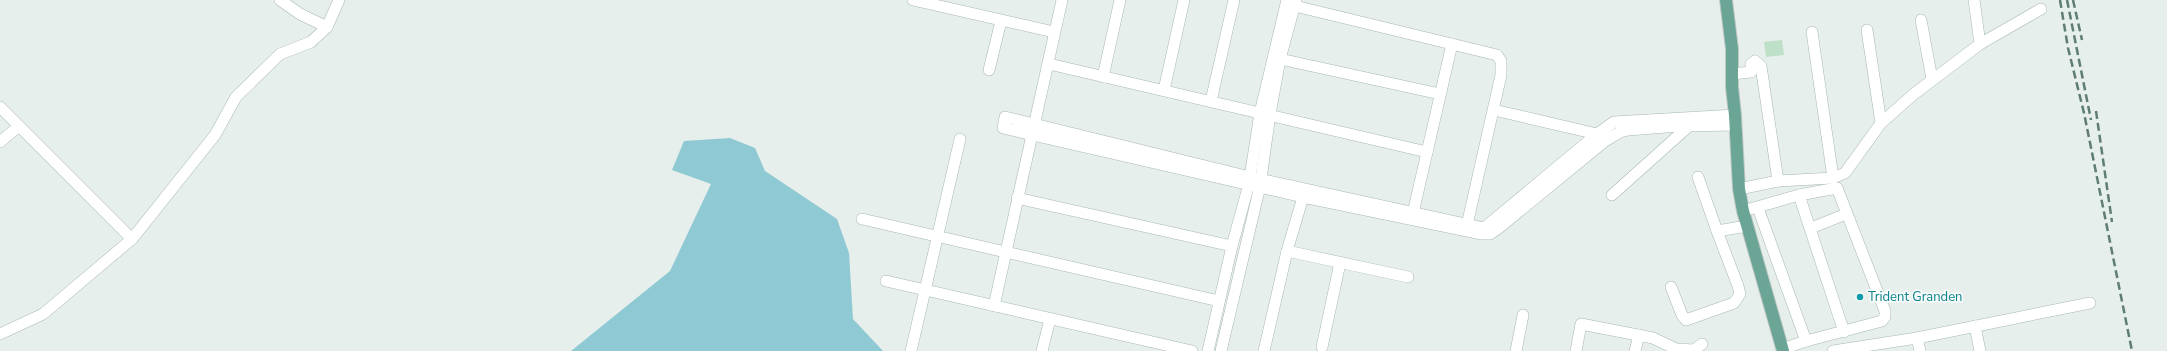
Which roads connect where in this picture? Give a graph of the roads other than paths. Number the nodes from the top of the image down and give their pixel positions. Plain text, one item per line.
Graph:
1 (280, 0) edge
2 (339, 0) edge
3 (913, 0) edge
4 (1062, 0) edge
5 (1120, 0) edge
6 (1184, 0) edge
7 (1234, 0) edge
8 (1726, 0) edge
9 (1974, 0) edge
10 (1292, 2) edge
11 (2041, 9) dead end
12 (1921, 20) dead end
13 (1001, 21) junction
14 (327, 27) junction
15 (1867, 30) dead end
16 (1054, 32) junction
17 (1812, 32) dead end
18 (1452, 44) junction
19 (1980, 44) junction
20 (1280, 59) junction
21 (1049, 64) junction
22 (989, 70) dead end
23 (1732, 74) junction
24 (1103, 77) junction
25 (1932, 79) junction
26 (1164, 90) junction
27 (1440, 94) junction
28 (1211, 101) junction
29 (0, 107) edge
30 (1494, 110) junction
31 (1265, 113) junction
32 (1736, 120) junction
33 (1881, 123) junction
34 (18, 126) junction
35 (1689, 126) junction
36 (1032, 130) junction
37 (1597, 134) junction
38 (960, 139) dead end
39 (0, 142) edge
40 (1427, 152) junction
41 (1698, 177) dead end
42 (1833, 178) junction
43 (1778, 180) junction
44 (1255, 182) junction
45 (1739, 188) junction
46 (1612, 195) dead end
47 (1799, 195) junction
48 (1303, 197) junction
49 (1018, 198) junction
50 (1758, 208) junction
51 (1743, 211) junction
52 (1413, 213) junction
53 (1846, 214) junction
54 (862, 219) dead end
55 (1467, 225) junction
56 (1747, 226) junction
57 (1811, 228) junction
58 (1717, 231) junction
59 (938, 236) junction
60 (132, 239) junction
61 (1232, 246) junction
62 (1287, 251) junction
63 (1006, 252) junction
64 (1340, 263) junction
65 (1408, 277) dead end
66 (886, 281) dead end
67 (1671, 287) dead end
68 (925, 290) junction
69 (1219, 301) junction
70 (2090, 304) dead end
71 (994, 306) junction
72 (1523, 315) dead end
73 (1050, 319) junction
74 (1975, 326) junction
75 (1844, 332) junction
76 (0, 334) edge
77 (1638, 335) junction
78 (1917, 338) junction
79 (1806, 341) junction
80 (1702, 344) dead end
81 (1322, 347) dead end
82 (1783, 350) edge
83 (1848, 350) edge
84 (911, 351) edge
85 (1042, 351) edge
86 (1192, 351) edge
87 (1208, 351) edge
88 (1221, 351) edge
89 (1264, 351) edge
90 (1516, 351) edge
91 (1576, 351) edge
92 (1635, 351) edge
93 (1833, 351) edge
94 (1920, 351) edge
95 (1980, 351) edge

1 - 14 street
2 - 14 street
3 - 13 street
4 - 16 street
5 - 24 street
6 - 26 street
7 - 28 street
8 - 23 main road
9 - 19 street
10 - 18 street
10 - 20 street
10 - 31 street
11 - 19 street
12 - 25 street
13 - 16 street
13 - 22 street
14 - 60 street
15 - 33 street
16 - 21 street
17 - 42 street
18 - 27 street
18 - 30 street
19 - 25 street
20 - 27 street
20 - 31 street
21 - 24 street
21 - 36 street
23 - 32 main road
23 - 43 street
24 - 26 street
25 - 33 street
26 - 28 street
27 - 40 street
28 - 31 street
29 - 34 street
30 - 37 street
30 - 55 street
31 - 40 street
31 - 44 street
32 - 35 street
32 - 37 street
32 - 45 main road
33 - 42 street
34 - 39 street
34 - 60 street
35 - 46 street
35 - 48 street
36 - 44 street
36 - 49 street
37 - 55 street
38 - 59 street
40 - 52 street
41 - 58 street
42 - 43 street
43 - 45 street
44 - 48 street
44 - 52 street
44 - 61 street
44 - 88 street
45 - 51 main road
47 - 50 street
47 - 53 street
47 - 57 street
48 - 62 street
49 - 61 street
49 - 63 street
50 - 51 street
50 - 79 street
51 - 56 main road
52 - 55 street
53 - 57 street
53 - 75 street
54 - 59 street
56 - 58 street
56 - 82 main road
57 - 75 street
58 - 67 street
59 - 63 street
59 - 68 street
60 - 76 street
61 - 69 street
62 - 64 street
62 - 89 street
63 - 69 street
63 - 71 street
64 - 65 street
64 - 81 street
66 - 68 street
68 - 71 street
68 - 84 street
69 - 87 street
70 - 74 street
71 - 73 street
72 - 90 street
73 - 85 street
73 - 86 street
74 - 78 street
74 - 95 street
75 - 79 street
77 - 80 street
77 - 91 street
77 - 92 street
78 - 83 street
78 - 94 street
79 - 82 street
83 - 93 street

